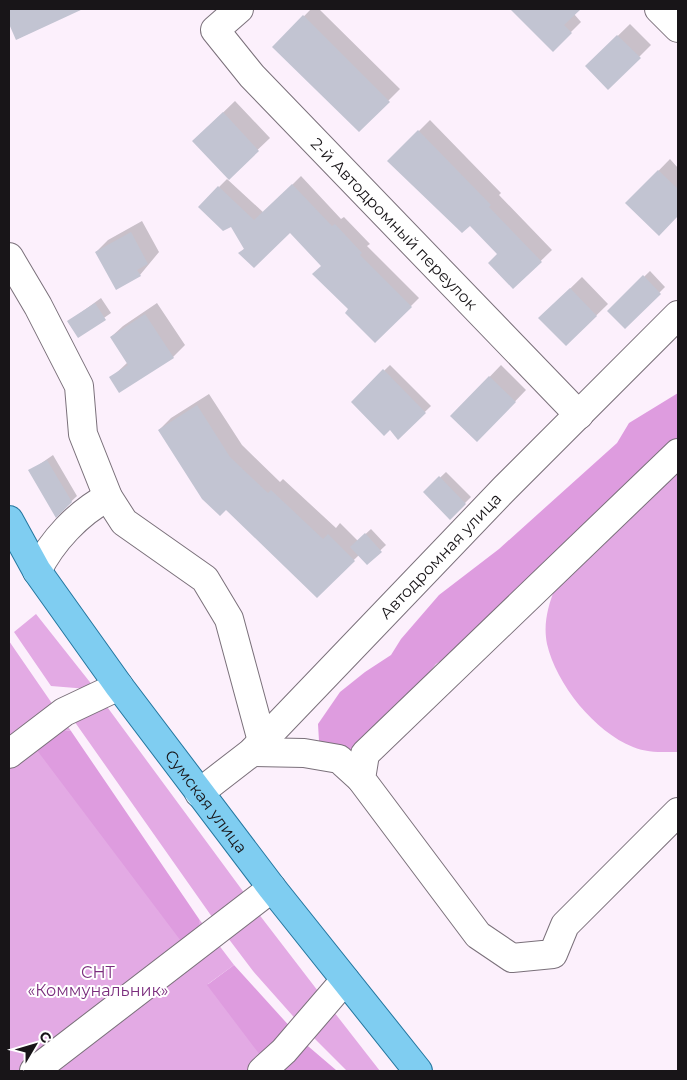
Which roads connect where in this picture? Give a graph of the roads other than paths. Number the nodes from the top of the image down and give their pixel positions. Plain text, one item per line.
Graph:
1 (239, 9) edge
2 (659, 9) edge
3 (678, 28) edge
4 (9, 258) edge
5 (678, 315) edge
6 (579, 415) junction
7 (678, 453) edge
8 (108, 497) junction
9 (9, 520) edge
10 (37, 571) junction
11 (119, 686) junction
12 (257, 746) junction
13 (17, 748) edge
14 (361, 779) junction
15 (199, 793) junction
16 (678, 812) edge
17 (272, 888) junction
18 (345, 980) junction
19 (34, 1071) edge
20 (262, 1071) edge
21 (418, 1071) edge

1 - 6 street, 2-й Автодромный переулок
2 - 3 street
4 - 8 street
5 - 6 street, Автодромная улица
6 - 12 street, Автодромная улица
7 - 14 street
8 - 10 street
8 - 12 street
9 - 10 main road, Сумская улица
10 - 11 main road, Сумская улица
11 - 13 street
11 - 15 main road, Сумская улица
12 - 14 street
12 - 15 street, Автодромная улица
14 - 16 street
15 - 17 main road, Сумская улица
17 - 18 main road, Сумская улица
17 - 19 street
18 - 20 street
18 - 21 main road, Сумская улица

